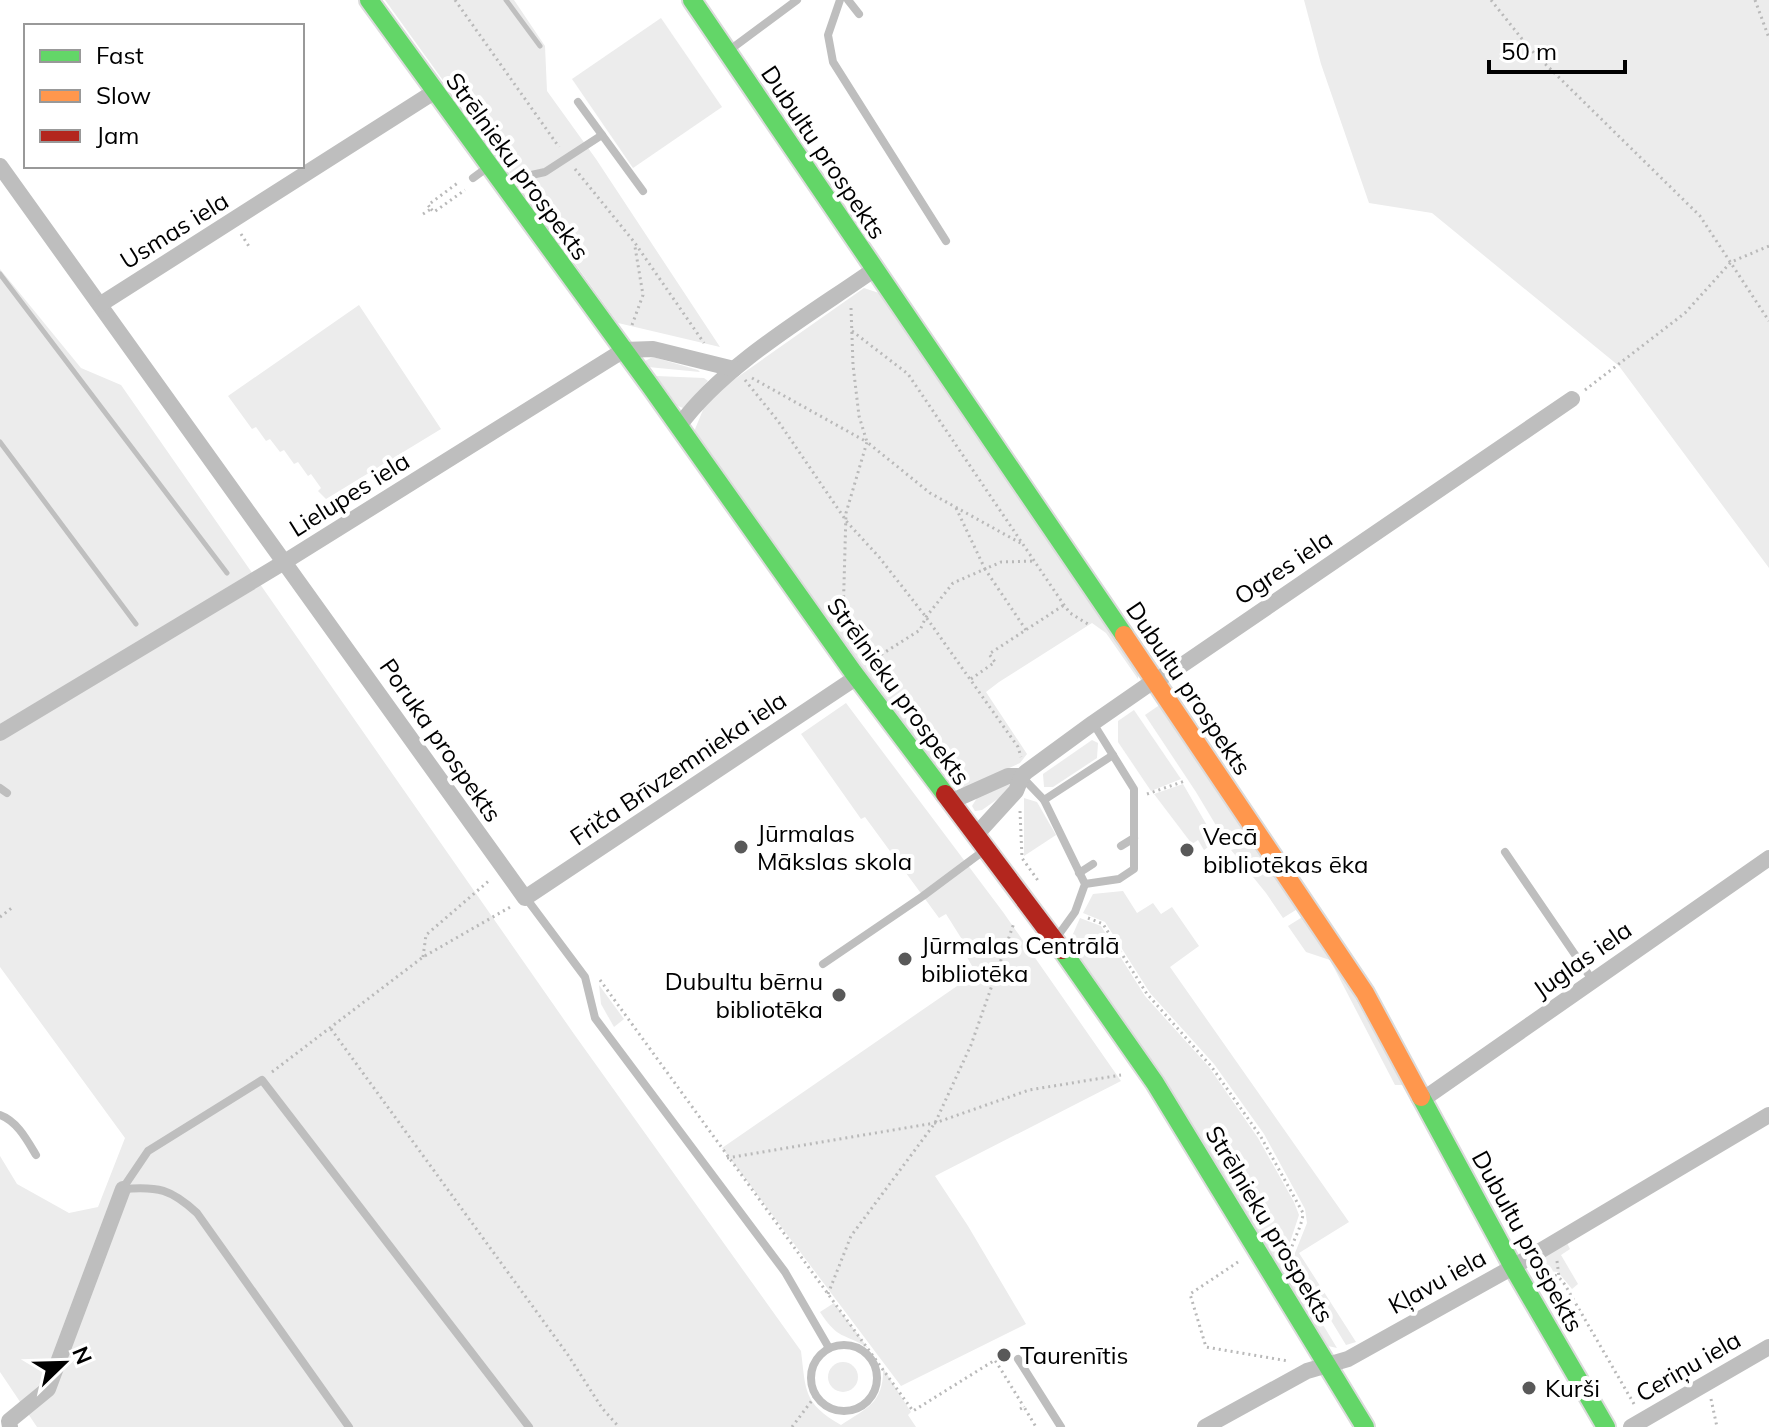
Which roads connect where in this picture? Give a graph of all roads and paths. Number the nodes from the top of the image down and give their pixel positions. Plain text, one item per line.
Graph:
1 (369, 0) edge
2 (455, 0) edge
3 (692, 0) edge
4 (797, 0) edge
5 (840, 0) edge
6 (848, 0) edge
7 (1491, 0) edge
8 (1755, 0) edge
9 (859, 14) dead end
10 (1769, 38) edge
11 (727, 52) junction
12 (434, 92) junction
13 (578, 102) dead end
14 (602, 135) junction
15 (566, 157) junction
16 (0, 166) edge
17 (487, 175) junction
18 (643, 191) dead end
19 (431, 209) junction
20 (423, 214) dead end
21 (946, 241) dead end
22 (635, 243) junction
23 (1769, 246) edge
24 (1731, 262) junction
25 (875, 269) junction
26 (845, 289) junction
27 (101, 304) junction
28 (1769, 321) edge
29 (633, 322) dead end
30 (852, 331) junction
31 (708, 348) dead end
32 (624, 350) junction
33 (734, 369) junction
34 (1572, 399) joint
35 (679, 426) junction
36 (867, 442) junction
37 (955, 506) junction
38 (847, 522) junction
39 (1026, 546) junction
40 (286, 561) junction
41 (1036, 561) junction
42 (985, 569) junction
43 (1064, 605) junction
44 (926, 617) junction
45 (843, 626) dead end
46 (1093, 628) dead end
47 (1026, 630) junction
48 (855, 674) junction
49 (970, 679) junction
50 (1155, 680) junction
51 (1093, 723) junction
52 (0, 733) edge
53 (1113, 755) junction
54 (1026, 778) junction
55 (1185, 781) dead end
56 (1133, 799) junction
57 (1044, 800) junction
58 (950, 802) junction
59 (1134, 838) junction
60 (981, 842) junction
61 (1121, 846) dead end
62 (1505, 852) dead end
63 (1769, 858) edge
64 (1093, 864) dead end
65 (503, 869) junction
66 (1079, 873) junction
67 (1085, 884) junction
68 (1046, 892) dead end
69 (525, 898) junction
70 (13, 907) dead end
71 (1075, 912) junction
72 (0, 917) edge
73 (1014, 923) dead end
74 (1055, 939) junction
75 (423, 957) junction
76 (823, 964) dead end
77 (595, 974) dead end
78 (1593, 981) junction
79 (331, 1029) junction
80 (1121, 1075) dead end
81 (262, 1080) junction
82 (1422, 1100) junction
83 (0, 1115) edge
84 (1769, 1115) edge
85 (935, 1123) junction
86 (36, 1155) dead end
87 (727, 1158) junction
88 (123, 1189) junction
89 (1238, 1262) dead end
90 (1290, 1262) dead end
91 (1513, 1267) junction
92 (1537, 1280) dead end
93 (828, 1294) junction
94 (1769, 1347) edge
95 (829, 1348) junction
96 (1018, 1359) dead end
97 (1292, 1361) dead end
98 (1328, 1364) junction
99 (1702, 1386) junction
100 (816, 1395) junction
101 (1636, 1407) dead end
102 (7, 1418) edge
103 (349, 1427) edge
104 (529, 1427) edge
105 (619, 1427) edge
106 (792, 1427) edge
107 (1036, 1427) edge
108 (1061, 1427) edge
109 (1205, 1427) edge
110 (1365, 1427) edge
111 (1606, 1427) edge
112 (1631, 1427) edge
113 (1717, 1427) edge

1 - 12 main road, Strēlnieku prospekts
2 - 15 path
3 - 11 main road, Dubultu prospekts
4 - 11 lane
5 - 21 lane
6 - 9 lane
7 - 24 path
8 - 10 path
11 - 25 main road, Dubultu prospekts
12 - 17 main road, Strēlnieku prospekts
12 - 27 street, Usmas iela
13 - 14 lane
14 - 15 lane
14 - 18 lane
15 - 17 lane
15 - 22 path
16 - 27 street, Poruka prospekts
17 - 19 path
17 - 19 path
17 - 32 main road, Strēlnieku prospekts
19 - 20 path
22 - 29 path
22 - 31 path
23 - 24 path
24 - 28 path
24 - 34 path
25 - 26 street
25 - 50 main road, Dubultu prospekts
26 - 30 path
26 - 33 street
27 - 40 street, Poruka prospekts
30 - 36 path
30 - 39 path
32 - 33 street
32 - 35 main road, Strēlnieku prospekts
32 - 40 street, Lielupes iela
33 - 35 street
33 - 36 path
33 - 38 path
34 - 50 street, Ogres iela
35 - 48 main road, Strēlnieku prospekts
36 - 37 path
36 - 38 path
37 - 39 path
37 - 42 path
38 - 44 path
38 - 45 path
39 - 41 path
40 - 52 street, Lielupes iela
40 - 65 street, Poruka prospekts
41 - 42 path
41 - 43 path
42 - 44 path
42 - 47 path
43 - 46 path
43 - 47 path
44 - 48 path
44 - 49 path
47 - 49 path
48 - 58 main road, Strēlnieku prospekts
48 - 69 street, Friča Brīvzemnieka iela
49 - 54 path
50 - 51 street, Ogres iela
50 - 82 main road, Dubultu prospekts
51 - 53 lane
51 - 54 street, Ogres iela
53 - 56 lane
53 - 57 lane
54 - 57 lane
54 - 58 street, Ogres iela
54 - 60 street, Ogres iela
54 - 68 path
55 - 56 path
56 - 59 lane
57 - 66 lane
58 - 60 main road, Strēlnieku prospekts
59 - 61 lane
59 - 67 lane
60 - 74 main road, Strēlnieku prospekts
60 - 76 lane
62 - 78 lane
63 - 78 street, Juglas iela
64 - 66 lane
65 - 69 street, Poruka prospekts
65 - 75 path
66 - 67 lane
67 - 71 lane
69 - 75 path
69 - 95 lane, Poruka prospekts
70 - 72 path
71 - 74 lane
71 - 90 path
73 - 85 path
74 - 98 main road, Strēlnieku prospekts
75 - 79 path
77 - 87 path
78 - 82 street, Juglas iela
79 - 81 path
79 - 105 path
80 - 85 path
81 - 88 lane
81 - 104 lane
82 - 91 main road, Dubultu prospekts
83 - 86 lane
84 - 91 street, Kļavu iela
85 - 87 path
85 - 93 path
87 - 93 path
88 - 102 street
88 - 103 lane
89 - 97 path
91 - 98 street, Kļavu iela
91 - 111 main road, Dubultu prospekts
92 - 101 path
93 - 107 path
94 - 99 street, Ceriņu iela
95 - 100 lane
95 - 100 lane
96 - 108 lane
98 - 109 street, Kļavu iela
98 - 110 main road, Strēlnieku prospekts
99 - 112 street, Ceriņu iela
99 - 113 path
100 - 106 path

